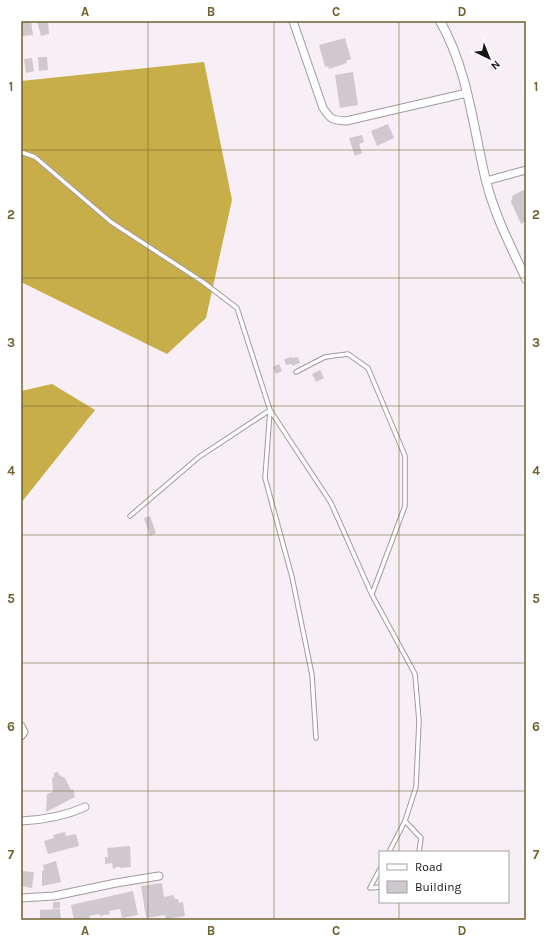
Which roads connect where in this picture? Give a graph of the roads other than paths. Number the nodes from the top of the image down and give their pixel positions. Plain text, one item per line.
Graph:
1 (293, 21) edge
2 (440, 21) edge
3 (467, 93) junction
4 (21, 152) edge
5 (526, 170) edge
6 (486, 181) junction
7 (523, 267) edge
8 (526, 279) edge
9 (296, 372) dead end
10 (270, 410) junction
11 (130, 516) dead end
12 (372, 594) junction
13 (316, 738) dead end
14 (84, 807) dead end
15 (21, 821) edge
16 (405, 821) junction
17 (390, 851) edge
18 (419, 851) edge
19 (379, 871) edge
20 (159, 876) dead end
21 (379, 887) edge
22 (21, 898) edge

1 - 3 street
2 - 3 street
3 - 6 street
4 - 10 lane
5 - 6 street
6 - 7 street
7 - 8 street
9 - 12 lane
10 - 11 lane
10 - 12 lane
10 - 13 lane
12 - 16 lane
14 - 15 street
16 - 17 lane
16 - 18 lane
19 - 21 lane
20 - 22 street

